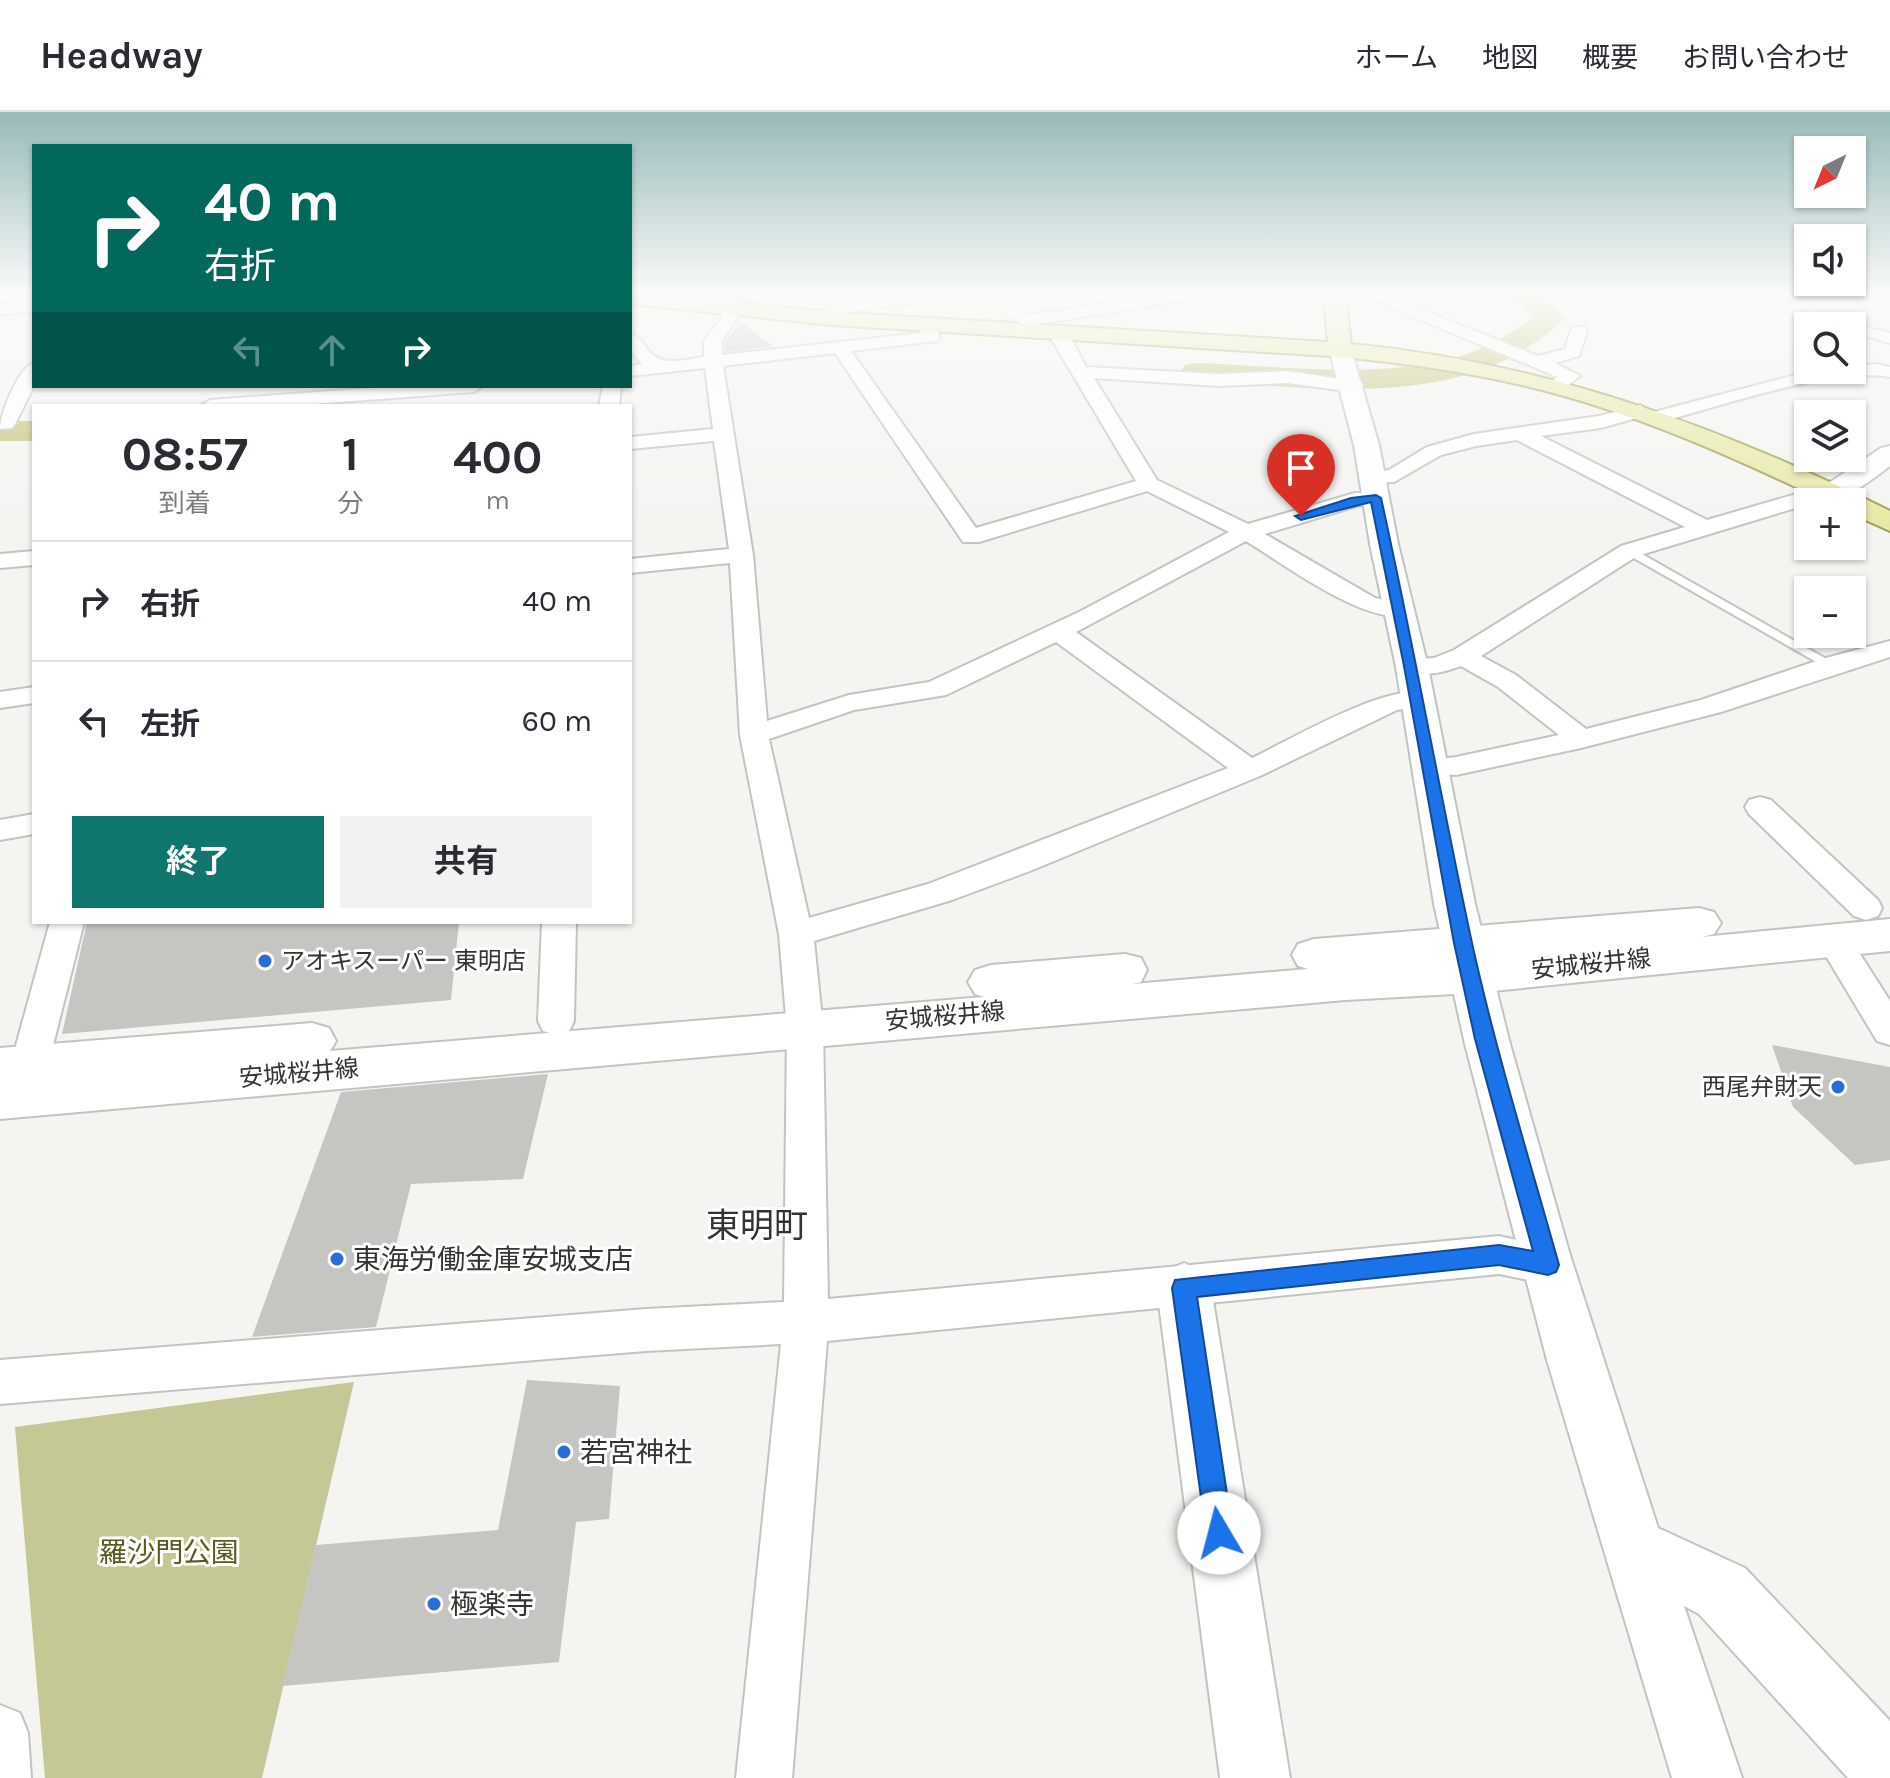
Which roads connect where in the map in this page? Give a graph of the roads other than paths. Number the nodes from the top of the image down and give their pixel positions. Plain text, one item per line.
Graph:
1 (714, 370) edge
2 (855, 370) edge
3 (1348, 370) edge
4 (1476, 370) edge
5 (1557, 370) edge
6 (32, 372) edge
7 (1082, 372) joint
8 (1890, 372) edge
9 (1354, 386) junction
10 (1555, 386) junction
11 (423, 388) edge
12 (234, 404) edge
13 (1648, 414) junction
14 (32, 421) edge
15 (2, 424) edge
16 (721, 434) junction
17 (1521, 434) junction
18 (632, 443) edge
19 (1890, 454) edge
20 (1149, 484) junction
21 (1374, 488) junction
22 (1819, 488) edge
23 (1842, 488) edge
24 (1794, 509) edge
25 (1866, 510) edge
26 (1890, 522) edge
27 (1703, 527) junction
28 (1246, 532) junction
29 (1629, 551) junction
30 (741, 555) junction
31 (32, 558) edge
32 (0, 561) edge
33 (632, 566) edge
34 (1397, 610) junction
35 (1057, 631) junction
36 (1890, 649) edge
37 (1463, 656) junction
38 (1831, 665) junction
39 (1411, 666) junction
40 (32, 695) edge
41 (1417, 699) junction
42 (0, 700) edge
43 (754, 735) junction
44 (1581, 739) junction
45 (1429, 767) junction
46 (1250, 770) junction
47 (1760, 807) dead end
48 (32, 824) edge
49 (0, 830) edge
50 (1882, 917) edge
51 (66, 924) edge
52 (559, 924) edge
53 (796, 934) junction
54 (1834, 941) junction
55 (1468, 959) junction
56 (805, 1015) junction
57 (556, 1021) junction
58 (1890, 1031) edge
59 (13, 1082) edge
60 (1548, 1265) junction
61 (1184, 1288) junction
62 (806, 1322) junction
63 (0, 1382) edge
64 (1634, 1549) junction
65 (0, 1733) edge
66 (1890, 1772) edge
67 (3, 1778) edge
68 (764, 1778) edge
69 (1255, 1778) edge
70 (1707, 1778) edge

1 - 16 street
2 - 20 street
3 - 9 street
4 - 10 main road
5 - 10 street
6 - 15 street
7 - 9 street
7 - 20 street
8 - 13 street
9 - 21 street
10 - 13 main road
11 - 12 street
13 - 17 street
13 - 22 main road
14 - 15 street
16 - 18 street
16 - 30 street
17 - 21 street
17 - 27 street
19 - 23 main road
20 - 28 street
21 - 28 street
21 - 34 street
24 - 27 street
25 - 26 main road
27 - 29 street
28 - 34 street
28 - 35 street
29 - 37 street
29 - 38 lane
30 - 33 street
30 - 43 street
31 - 32 street
34 - 39 street
35 - 43 street
35 - 46 street
36 - 38 street
37 - 39 street
37 - 44 street
38 - 44 street
39 - 41 street
40 - 42 street
41 - 45 street
41 - 46 street
43 - 53 street
44 - 45 street
45 - 55 street
46 - 53 street
47 - 50 street
48 - 49 street
50 - 54 main road, 安城桜井線
50 - 55 main road, 安城桜井線
51 - 59 street
52 - 57 street
53 - 56 street
54 - 55 main road, 安城桜井線
54 - 58 street
55 - 56 main road, 安城桜井線
55 - 60 street
56 - 57 main road, 安城桜井線
56 - 59 main road, 安城桜井線
56 - 62 street
57 - 59 main road, 安城桜井線
60 - 61 street
60 - 64 street
61 - 62 street
61 - 69 street
62 - 63 street
62 - 68 street
64 - 66 street
64 - 70 street
65 - 67 street

